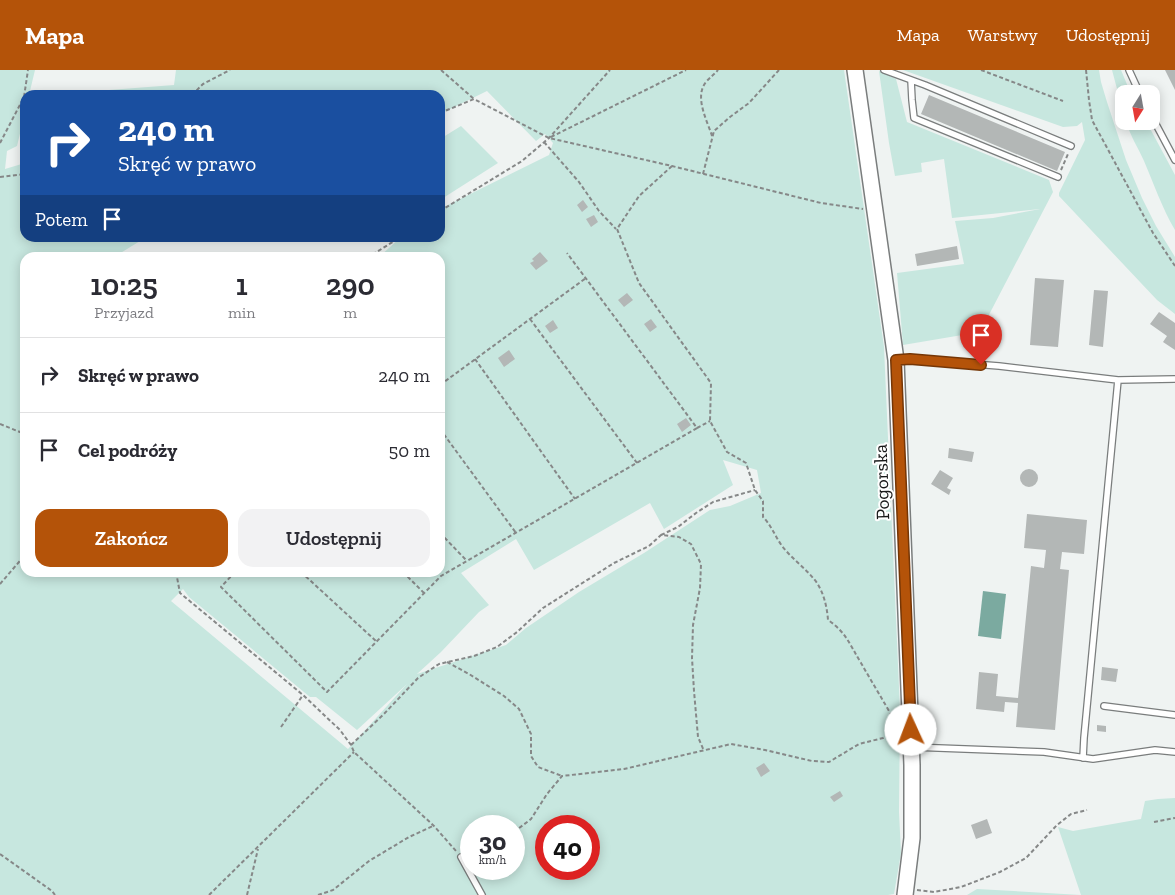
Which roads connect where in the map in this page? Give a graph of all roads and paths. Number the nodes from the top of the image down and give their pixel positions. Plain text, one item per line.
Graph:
1 (28, 70) edge
2 (230, 70) edge
3 (440, 70) edge
4 (610, 70) edge
5 (686, 70) edge
6 (718, 70) edge
7 (779, 70) edge
8 (855, 70) edge
9 (884, 70) edge
10 (981, 70) edge
11 (1086, 70) edge
12 (1129, 70) edge
13 (910, 80) junction
14 (1136, 85) edge
15 (25, 90) edge
16 (197, 90) edge
17 (474, 99) junction
18 (1063, 101) dead end
19 (20, 104) edge
20 (445, 111) edge
21 (1159, 130) edge
22 (712, 136) junction
23 (549, 138) junction
24 (0, 142) edge
25 (544, 142) junction
26 (1071, 146) joint
27 (1175, 160) edge
28 (672, 166) junction
29 (703, 174) junction
30 (20, 175) edge
31 (0, 177) edge
32 (1058, 177) joint
33 (445, 208) edge
34 (875, 210) junction
35 (617, 229) junction
36 (393, 242) edge
37 (377, 252) edge
38 (567, 253) dead end
39 (1175, 266) edge
40 (586, 278) junction
41 (530, 319) junction
42 (475, 359) junction
43 (896, 360) junction
44 (1175, 379) edge
45 (1118, 380) junction
46 (445, 381) edge
47 (710, 421) junction
48 (0, 424) edge
49 (697, 428) junction
50 (20, 432) edge
51 (445, 436) edge
52 (637, 462) junction
53 (755, 490) junction
54 (575, 499) junction
55 (516, 533) junction
56 (661, 535) junction
57 (445, 538) edge
58 (20, 561) edge
59 (467, 561) junction
60 (445, 574) edge
61 (177, 577) edge
62 (230, 577) edge
63 (306, 577) edge
64 (408, 577) edge
65 (440, 577) edge
66 (0, 584) edge
67 (424, 593) junction
68 (376, 642) junction
69 (446, 662) junction
70 (303, 695) junction
71 (1104, 706) dead end
72 (1175, 714) edge
73 (281, 727) dead end
74 (351, 745) junction
75 (912, 747) junction
76 (354, 752) junction
77 (704, 752) junction
78 (1175, 752) edge
79 (1083, 758) junction
80 (562, 776) junction
81 (1087, 810) dead end
82 (1175, 818) edge
83 (1154, 822) dead end
84 (525, 824) edge
85 (434, 826) junction
86 (259, 846) junction
87 (0, 854) edge
88 (460, 856) edge
89 (474, 880) edge
90 (906, 892) edge
91 (55, 895) edge
92 (209, 895) edge
93 (247, 895) edge
94 (318, 895) edge
95 (482, 895) edge

1 - 15 path
2 - 16 path
3 - 17 path
4 - 23 path
5 - 23 path
6 - 22 path
7 - 22 path
8 - 34 street, Pogorska
9 - 13 lane
10 - 18 path
11 - 39 path
12 - 14 lane
13 - 26 lane
13 - 32 lane
17 - 20 path
17 - 23 path
19 - 24 path
21 - 27 lane
22 - 29 path
23 - 25 path
23 - 28 path
25 - 33 path
25 - 35 path
26 - 32 path
28 - 29 path
28 - 35 path
29 - 34 path
30 - 31 path
34 - 43 street, Pogorska
35 - 47 path
36 - 37 path
38 - 40 path
40 - 41 path
40 - 49 path
41 - 42 path
41 - 52 path
42 - 46 path
42 - 54 path
43 - 45 lane
43 - 75 street, Pogorska
44 - 45 lane
45 - 79 lane
47 - 49 path
47 - 53 path
48 - 50 path
49 - 52 path
51 - 55 path
52 - 54 path
53 - 56 path
53 - 77 path
54 - 55 path
55 - 59 path
56 - 69 path
56 - 77 path
57 - 59 path
58 - 66 path
59 - 60 path
61 - 70 path
62 - 68 path
63 - 68 path
64 - 67 path
65 - 67 path
67 - 68 path
69 - 74 path
69 - 80 path
70 - 73 path
70 - 74 path
71 - 72 lane
74 - 76 path
75 - 79 lane
75 - 90 street, Pogorska
76 - 85 path
76 - 86 path
77 - 80 path
78 - 79 lane
80 - 84 path
81 - 90 path
82 - 83 path
85 - 88 path
85 - 94 path
86 - 92 path
86 - 93 path
87 - 91 path
89 - 95 lane

